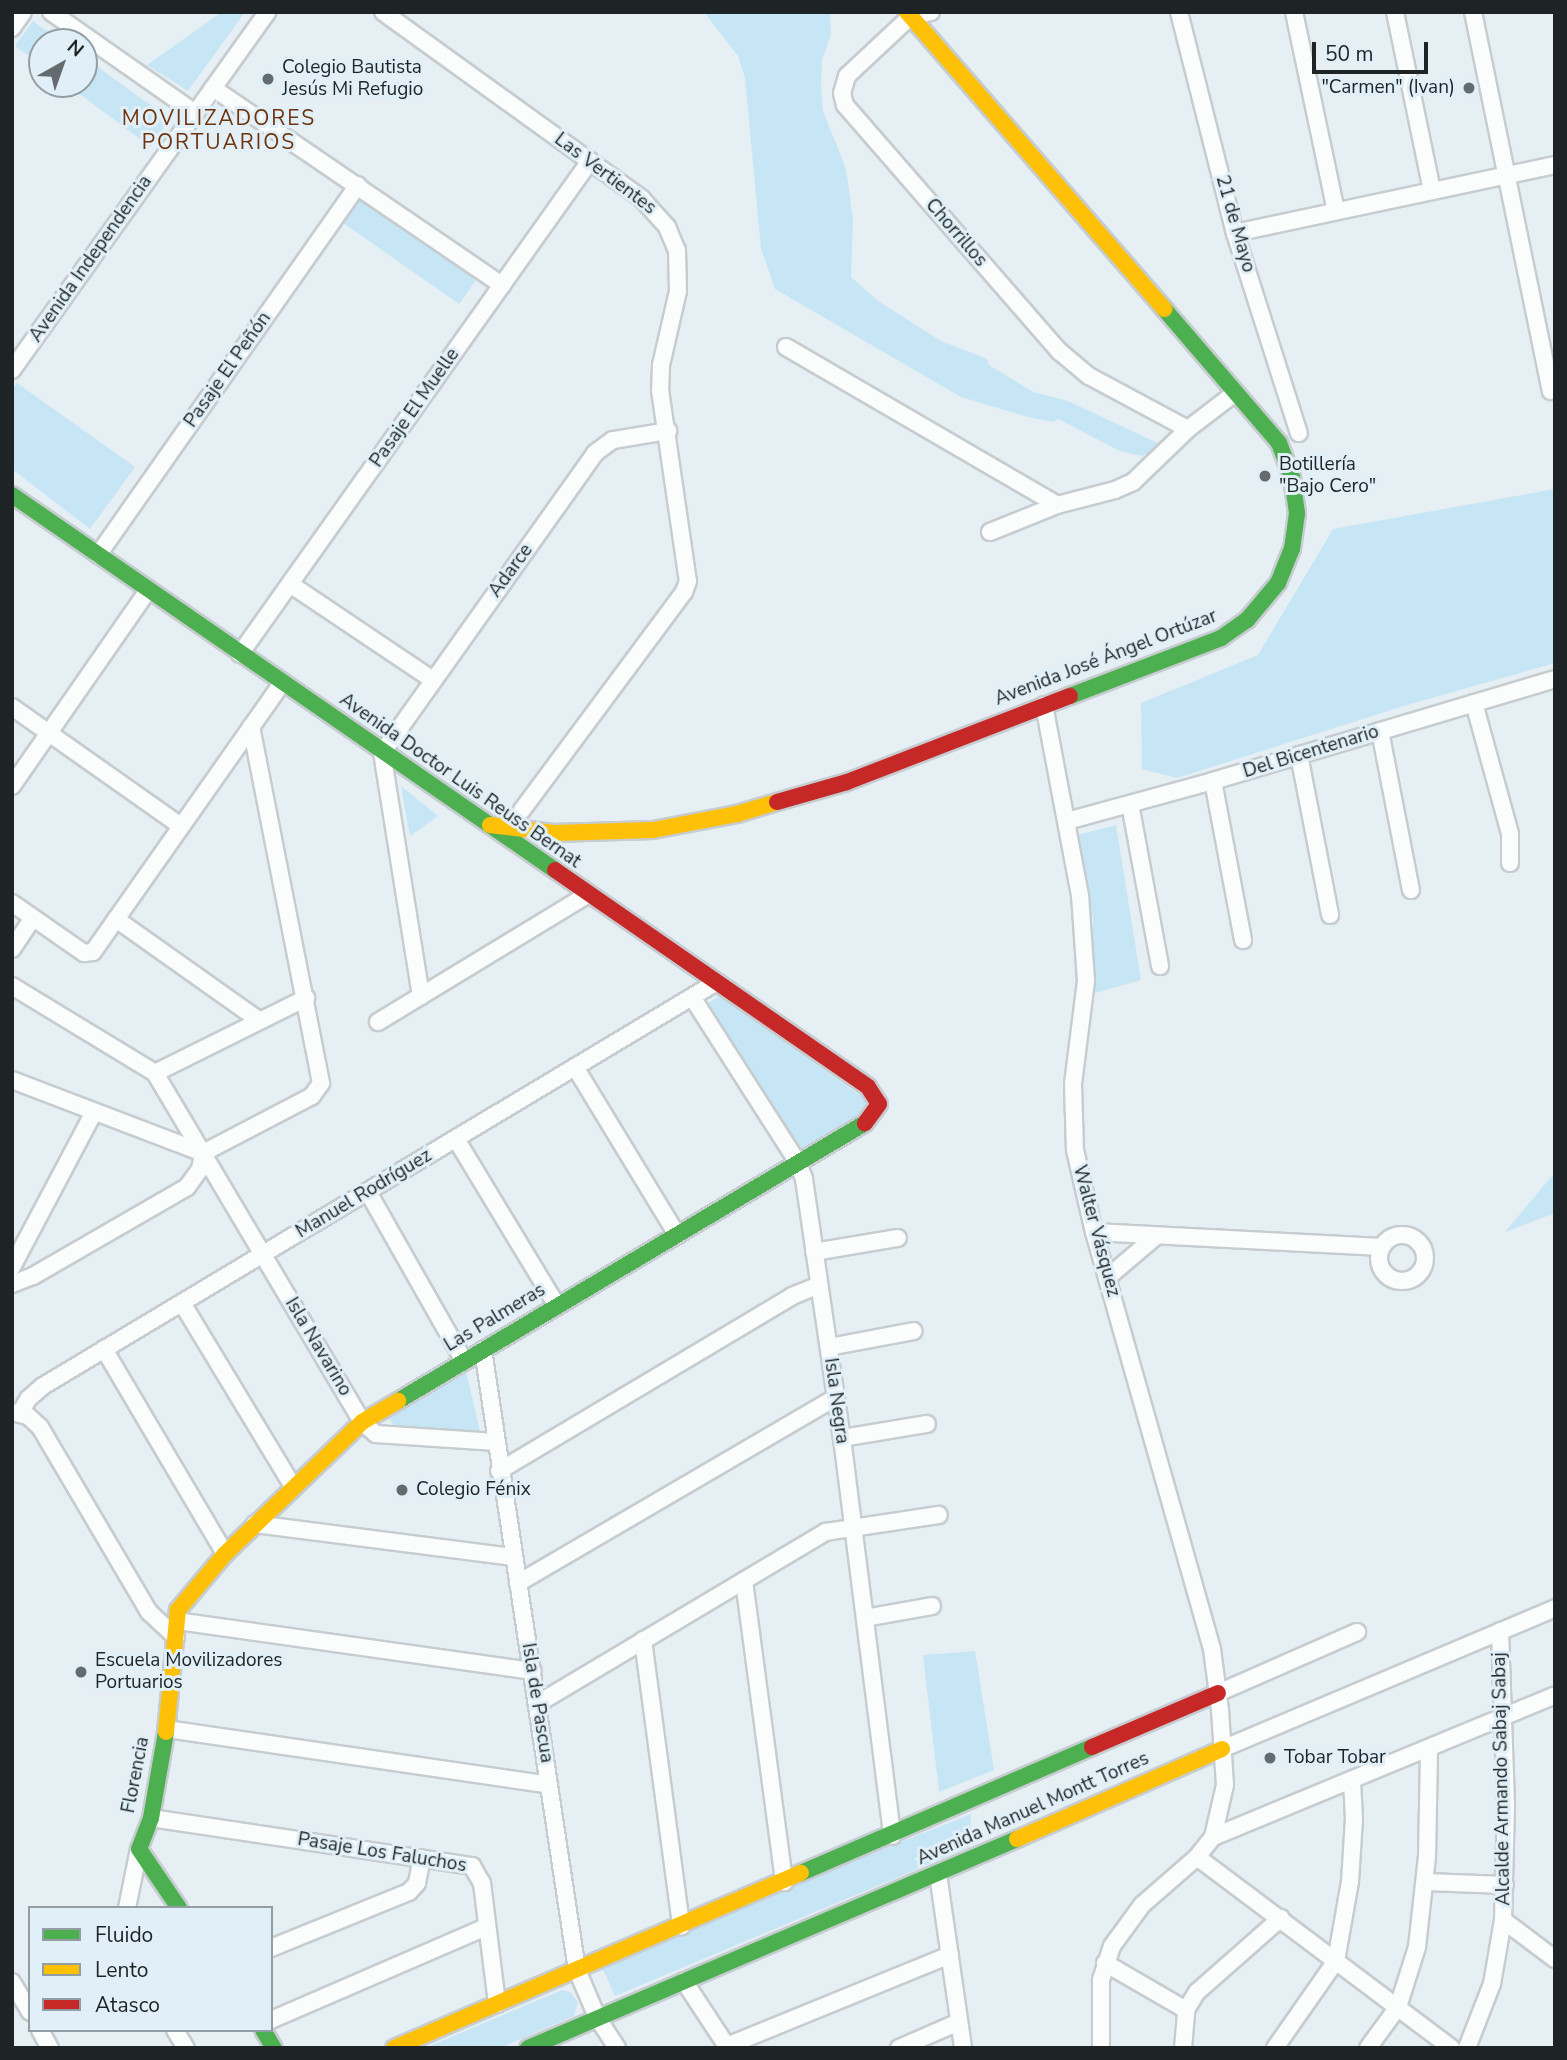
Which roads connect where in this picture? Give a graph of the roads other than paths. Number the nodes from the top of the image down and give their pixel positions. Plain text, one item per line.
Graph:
1 (23, 12) edge
2 (51, 12) edge
3 (267, 12) edge
4 (383, 12) edge
5 (931, 12) edge
6 (1179, 12) edge
7 (1294, 12) edge
8 (1395, 12) edge
9 (1473, 12) edge
10 (909, 15) edge
11 (12, 28) edge
12 (213, 88) junction
13 (195, 113) junction
14 (590, 161) junction
15 (1555, 164) edge
16 (1509, 175) junction
17 (358, 185) junction
18 (1432, 191) junction
19 (1336, 211) junction
20 (1236, 233) junction
21 (502, 285) junction
22 (786, 347) dead end
23 (12, 370) edge
24 (1552, 391) dead end
25 (1235, 393) junction
26 (1188, 429) junction
27 (668, 431) junction
28 (1299, 433) dead end
29 (12, 495) edge
30 (1057, 505) junction
31 (990, 532) dead end
32 (98, 555) junction
33 (290, 584) junction
34 (148, 590) junction
35 (240, 654) junction
36 (1555, 679) edge
37 (433, 680) junction
38 (282, 683) junction
39 (1474, 703) junction
40 (1044, 705) junction
41 (12, 707) edge
42 (251, 727) junction
43 (1380, 731) junction
44 (49, 733) junction
45 (382, 752) junction
46 (1299, 755) junction
47 (1213, 781) junction
48 (12, 786) edge
49 (1130, 804) junction
50 (522, 810) dead end
51 (1067, 821) junction
52 (484, 824) junction
53 (181, 826) junction
54 (1510, 863) dead end
55 (1411, 890) dead end
56 (587, 895) junction
57 (12, 903) edge
58 (1329, 915) dead end
59 (33, 918) junction
60 (116, 919) junction
61 (1243, 940) dead end
62 (12, 949) edge
63 (1160, 966) dead end
64 (715, 983) junction
65 (12, 986) edge
66 (421, 996) junction
67 (692, 997) junction
68 (306, 998) junction
69 (260, 1021) junction
70 (378, 1022) dead end
71 (575, 1068) junction
72 (155, 1073) junction
73 (12, 1080) edge
74 (879, 1104) joint
75 (94, 1112) junction
76 (456, 1139) junction
77 (203, 1153) junction
78 (798, 1163) junction
79 (368, 1192) junction
80 (1094, 1232) junction
81 (677, 1235) junction
82 (1155, 1237) junction
83 (898, 1238) dead end
84 (1382, 1247) dead end
85 (814, 1252) junction
86 (262, 1254) junction
87 (12, 1267) edge
88 (1107, 1278) junction
89 (12, 1284) edge
90 (819, 1285) junction
91 (182, 1303) junction
92 (557, 1306) junction
93 (914, 1331) dead end
94 (828, 1347) junction
95 (104, 1349) junction
96 (482, 1350) junction
97 (464, 1361) junction
98 (836, 1397) junction
99 (16, 1412) edge
100 (362, 1422) junction
101 (927, 1424) dead end
102 (842, 1438) junction
103 (496, 1442) junction
104 (499, 1471) junction
105 (293, 1486) junction
106 (939, 1515) dead end
107 (255, 1524) junction
108 (854, 1530) junction
109 (225, 1555) junction
110 (512, 1557) junction
111 (744, 1580) junction
112 (518, 1583) junction
113 (933, 1606) dead end
114 (1555, 1608) edge
115 (865, 1618) junction
116 (177, 1629) junction
117 (1500, 1631) junction
118 (1357, 1632) dead end
119 (643, 1640) junction
120 (532, 1671) junction
121 (1219, 1693) junction
122 (1555, 1695) edge
123 (537, 1703) junction
124 (1504, 1716) junction
125 (167, 1729) junction
126 (1222, 1749) junction
127 (1429, 1749) junction
128 (1352, 1780) junction
129 (549, 1785) junction
130 (151, 1818) junction
131 (892, 1836) junction
132 (1213, 1837) junction
133 (139, 1849) junction
134 (1197, 1857) junction
135 (422, 1858) junction
136 (938, 1874) junction
137 (784, 1882) junction
138 (1426, 1882) junction
139 (1505, 1885) junction
140 (127, 1906) edge
141 (178, 1906) edge
142 (1280, 1918) junction
143 (1503, 1920) junction
144 (681, 1926) junction
145 (486, 1927) junction
146 (273, 1947) edge
147 (950, 1955) junction
148 (1555, 1959) edge
149 (1336, 1961) junction
150 (1105, 1963) junction
151 (576, 1970) junction
152 (684, 1980) junction
153 (12, 1982) edge
154 (497, 2004) junction
155 (1398, 2007) junction
156 (28, 2009) edge
157 (1186, 2010) junction
158 (597, 2017) junction
159 (273, 2019) edge
160 (959, 2022) junction
161 (41, 2032) edge
162 (176, 2032) edge
163 (264, 2032) edge
164 (728, 2047) edge
165 (50, 2048) edge
166 (186, 2048) edge
167 (274, 2048) edge
168 (394, 2048) edge
169 (528, 2048) edge
170 (617, 2048) edge
171 (899, 2048) edge
172 (963, 2048) edge
173 (1101, 2048) edge
174 (1183, 2048) edge
175 (1275, 2048) edge
176 (1368, 2048) edge
177 (1451, 2048) edge
178 (1467, 2048) edge

1 - 11 street
2 - 13 street
3 - 12 street, Avenida Independencia
4 - 14 street, Las Vertientes
5 - 10 street, Chorrillos
6 - 20 street, 21 de Mayo
7 - 19 street
8 - 18 street
9 - 16 street
10 - 25 street, Avenida José Ángel Ortúzar
10 - 26 street, Chorrillos
12 - 13 street, Avenida Independencia
12 - 17 street
13 - 23 street, Avenida Independencia
14 - 21 street, Pasaje El Muelle
14 - 27 street, Las Vertientes
15 - 16 street
16 - 18 street
16 - 24 street
17 - 21 street
17 - 32 street, Pasaje El Peñón
18 - 19 street
19 - 20 street
20 - 28 street, 21 de Mayo
21 - 33 street, Pasaje El Muelle
22 - 30 street
25 - 26 street
25 - 40 street, Avenida José Ángel Ortúzar
26 - 30 street
27 - 37 street, Adarce
27 - 50 street, Las Vertientes
29 - 32 street, Avenida Doctor Luis Reuss Bernat
30 - 31 street
32 - 34 street, Avenida Doctor Luis Reuss Bernat
33 - 35 street, Pasaje El Muelle
33 - 37 street
34 - 35 street, Avenida Doctor Luis Reuss Bernat
34 - 44 street
35 - 38 street, Avenida Doctor Luis Reuss Bernat
36 - 39 street, Del Bicentenario
37 - 45 street, Adarce
38 - 42 street
38 - 45 street, Avenida Doctor Luis Reuss Bernat
39 - 43 street, Del Bicentenario
39 - 54 street
40 - 51 street, Walter Vásquez
40 - 52 street, Avenida José Ángel Ortúzar
41 - 44 street
42 - 53 street
42 - 68 street
43 - 46 street, Del Bicentenario
43 - 55 street
44 - 48 street
44 - 53 street
45 - 52 street, Avenida Doctor Luis Reuss Bernat
45 - 66 street
46 - 47 street, Del Bicentenario
46 - 58 street
47 - 49 street, Del Bicentenario
47 - 61 street
49 - 51 street, Del Bicentenario
49 - 63 street
51 - 80 street, Walter Vásquez
52 - 56 street, Avenida Doctor Luis Reuss Bernat
53 - 60 street
56 - 64 street, Avenida Doctor Luis Reuss Bernat
56 - 66 street
57 - 59 street
59 - 60 street
59 - 62 street
60 - 69 street
64 - 67 street, Manuel Rodríguez
64 - 74 street, Avenida Doctor Luis Reuss Bernat
65 - 72 street
66 - 70 street
67 - 71 street, Manuel Rodríguez
67 - 78 street, Isla Negra
68 - 69 street
68 - 77 street
69 - 72 street
71 - 76 street, Manuel Rodríguez
71 - 81 street
72 - 77 street, Isla Navarino
73 - 75 street
74 - 78 street, Las Palmeras
75 - 77 street
75 - 87 street
76 - 79 street, Manuel Rodríguez
76 - 92 street
77 - 86 street, Isla Navarino
77 - 89 street
78 - 81 street, Las Palmeras
78 - 85 street, Isla Negra
79 - 86 street, Manuel Rodríguez
79 - 97 street
80 - 82 street
80 - 88 street, Walter Vásquez
81 - 92 street, Las Palmeras
82 - 84 street
82 - 88 street
83 - 85 street
85 - 90 street, Isla Negra
86 - 91 street, Manuel Rodríguez
86 - 100 street, Isla Navarino
88 - 121 street, Walter Vásquez
90 - 94 street, Isla Negra
90 - 104 street
91 - 95 street, Manuel Rodríguez
91 - 105 street
92 - 96 street, Las Palmeras
93 - 94 street
94 - 98 street, Isla Negra
95 - 99 street, Manuel Rodríguez
95 - 109 street
96 - 97 street, Las Palmeras
96 - 103 street, Isla de Pascua
97 - 100 street, Las Palmeras
98 - 102 street, Isla Negra
98 - 112 street
99 - 116 street
100 - 103 street
100 - 105 street, Las Palmeras
101 - 102 street
102 - 108 street, Isla Negra
103 - 104 street, Isla de Pascua
104 - 110 street, Isla de Pascua
105 - 107 street, Las Palmeras
106 - 108 street
107 - 109 street, Las Palmeras
107 - 110 street
108 - 111 street
108 - 115 street, Isla Negra
109 - 116 street, Las Palmeras
110 - 112 street, Isla de Pascua
111 - 119 street
111 - 137 street
112 - 120 street, Isla de Pascua
113 - 115 street
114 - 117 street, Avenida Manuel Montt Torres
115 - 131 street, Isla Negra
116 - 120 street
116 - 125 street, Florencia
117 - 124 street, Alcalde Armando Sabaj Sabaj
117 - 126 street, Avenida Manuel Montt Torres
118 - 121 street, Avenida Manuel Montt Torres
119 - 123 street
119 - 144 street
120 - 123 street, Isla de Pascua
121 - 126 street, Walter Vásquez
121 - 131 street, Avenida Manuel Montt Torres
122 - 124 street
123 - 129 street, Isla de Pascua
124 - 127 street
124 - 139 street, Alcalde Armando Sabaj Sabaj
125 - 129 street
125 - 130 street, Florencia
126 - 132 street, Walter Vásquez
126 - 136 street, Avenida Manuel Montt Torres
127 - 128 street
127 - 138 street
128 - 132 street
128 - 149 street
129 - 151 street, Isla de Pascua
130 - 133 street, Florencia
130 - 135 street, Pasaje Los Faluchos
131 - 137 street, Avenida Manuel Montt Torres
132 - 134 street
133 - 140 street
133 - 141 street
134 - 142 street
134 - 150 street
135 - 145 street, Pasaje Los Faluchos
135 - 146 street
136 - 147 street
136 - 152 street, Avenida Manuel Montt Torres
137 - 144 street, Avenida Manuel Montt Torres
138 - 139 street
138 - 155 street
139 - 143 street, Alcalde Armando Sabaj Sabaj
142 - 149 street
142 - 157 street
143 - 148 street
143 - 178 street, Alcalde Armando Sabaj Sabaj
144 - 151 street, Avenida Manuel Montt Torres
145 - 154 street, Pasaje Los Faluchos
145 - 159 street
147 - 160 street
147 - 164 street
149 - 155 street
149 - 175 street
150 - 157 street
150 - 173 street
151 - 154 street, Avenida Manuel Montt Torres
151 - 158 street, Isla de Pascua
152 - 158 street, Avenida Manuel Montt Torres
152 - 164 street
153 - 156 street
154 - 168 street, Avenida Manuel Montt Torres
155 - 176 street
155 - 177 street
157 - 174 street
158 - 169 street, Avenida Manuel Montt Torres
158 - 170 street, Isla de Pascua
160 - 171 street
160 - 172 street
161 - 165 street
162 - 166 street
163 - 167 street

